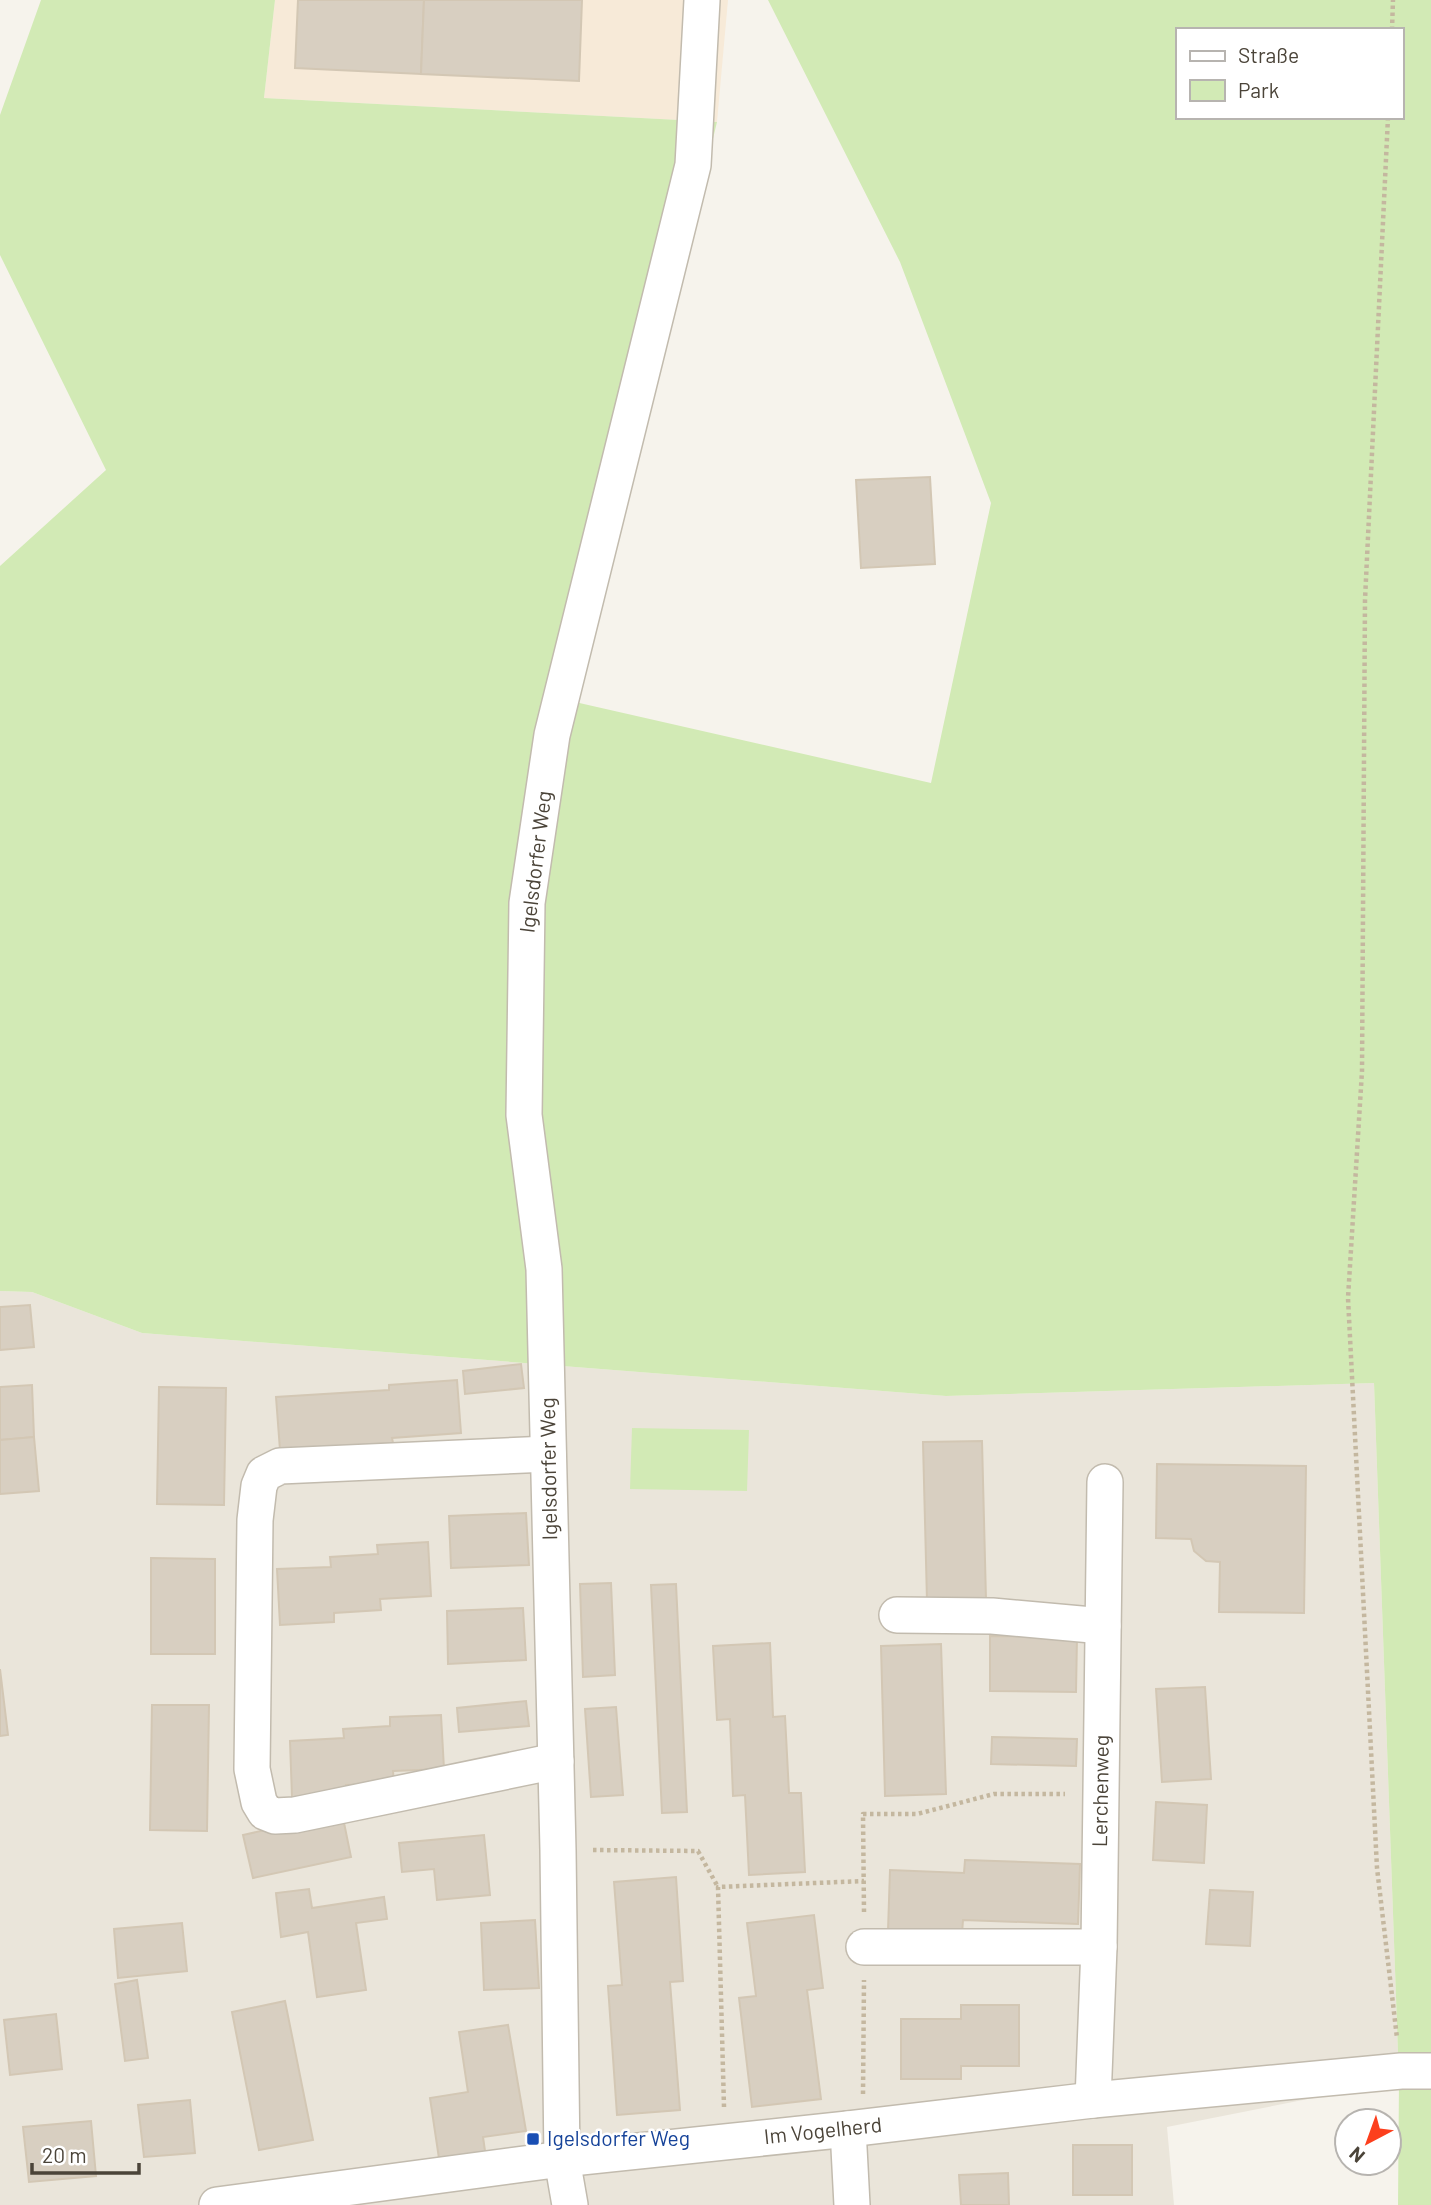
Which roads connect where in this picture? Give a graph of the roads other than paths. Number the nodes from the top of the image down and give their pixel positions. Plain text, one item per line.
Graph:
1 (702, 0) edge
2 (548, 1454) junction
3 (1105, 1482) dead end
4 (897, 1615) dead end
5 (1103, 1626) junction
6 (556, 1761) junction
7 (864, 1947) road end
8 (1099, 1947) junction
9 (1416, 2071) edge
10 (1093, 2099) junction
11 (855, 2128) junction
12 (562, 2159) junction
13 (217, 2205) edge
14 (569, 2205) edge
15 (852, 2205) edge

1 - 2 street, Igelsdorfer Weg
2 - 6 street, Igelsdorfer Weg
2 - 6 street
3 - 5 street, Lerchenweg
4 - 5 street
5 - 8 street, Lerchenweg
6 - 12 street, Igelsdorfer Weg
7 - 8 street
8 - 10 street, Lerchenweg
9 - 10 street, Im Vogelherd
10 - 11 street, Im Vogelherd
11 - 12 street, Im Vogelherd
11 - 15 street
12 - 13 street, Im Vogelherd
12 - 14 street, Igelsdorfer Weg

